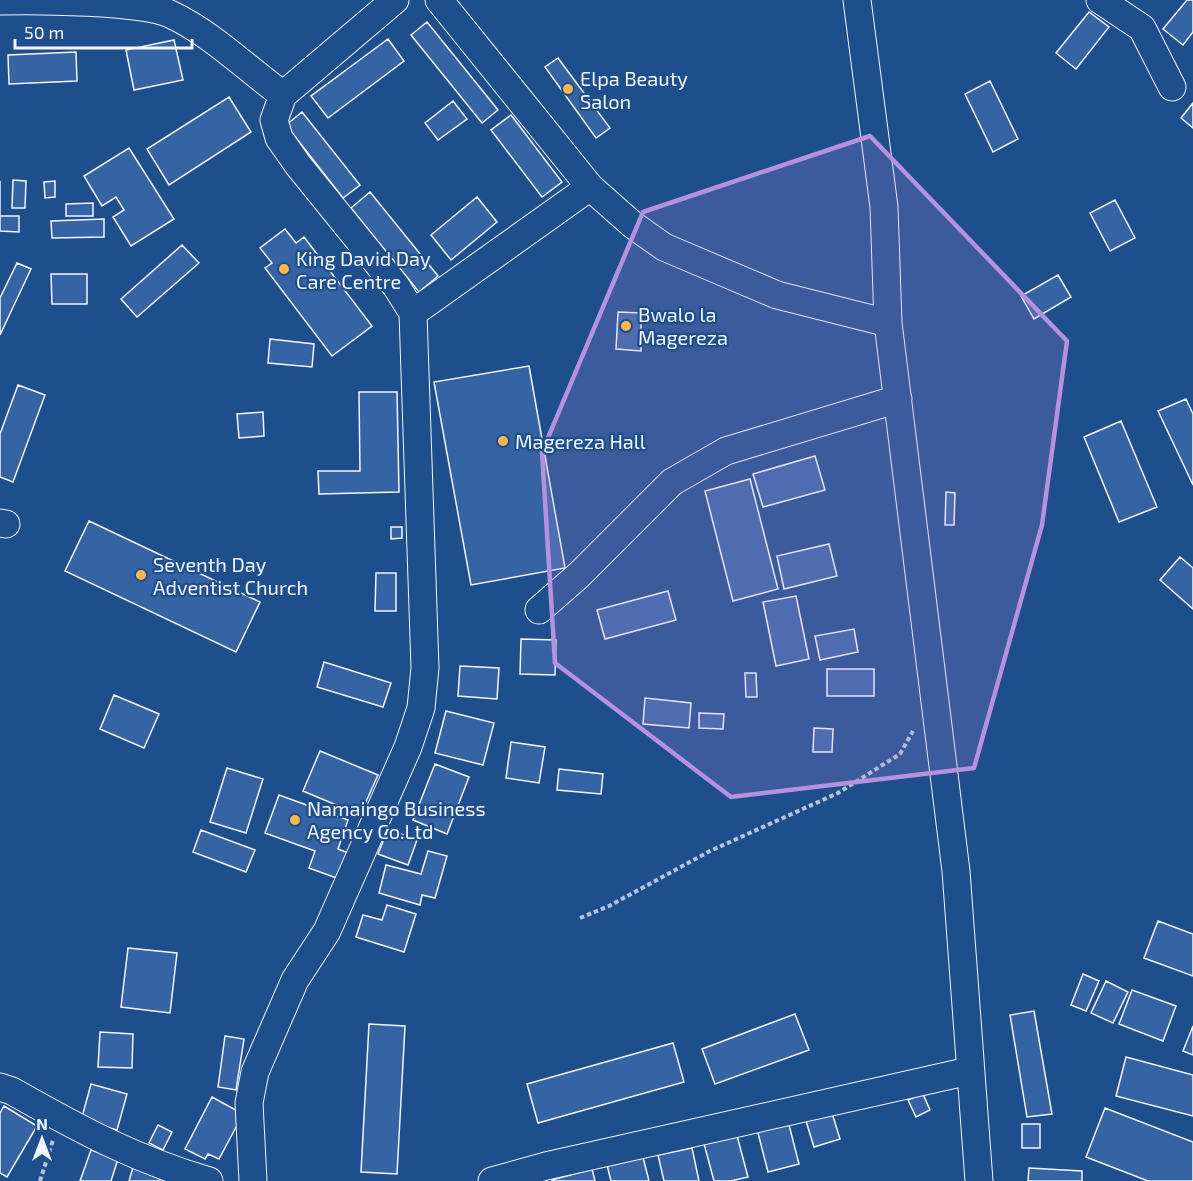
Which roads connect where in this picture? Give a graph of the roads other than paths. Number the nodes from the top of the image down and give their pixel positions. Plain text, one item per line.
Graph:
1 (394, 0) edge
2 (439, 0) edge
3 (857, 0) edge
4 (1100, 0) edge
5 (0, 2) edge
6 (1172, 87) dead end
7 (282, 95) junction
8 (590, 187) junction
9 (413, 313) junction
10 (888, 323) junction
11 (898, 399) junction
12 (539, 610) dead end
13 (969, 1071) junction
14 (0, 1087) edge
15 (209, 1181) edge
16 (253, 1181) edge
17 (492, 1181) edge
18 (979, 1181) edge

1 - 7 street
2 - 8 street
3 - 10 street
4 - 6 street
5 - 7 street
7 - 9 street
8 - 9 street
8 - 10 street
9 - 16 street
10 - 11 street
11 - 12 street
11 - 13 street
13 - 17 street
13 - 18 street
14 - 15 street

